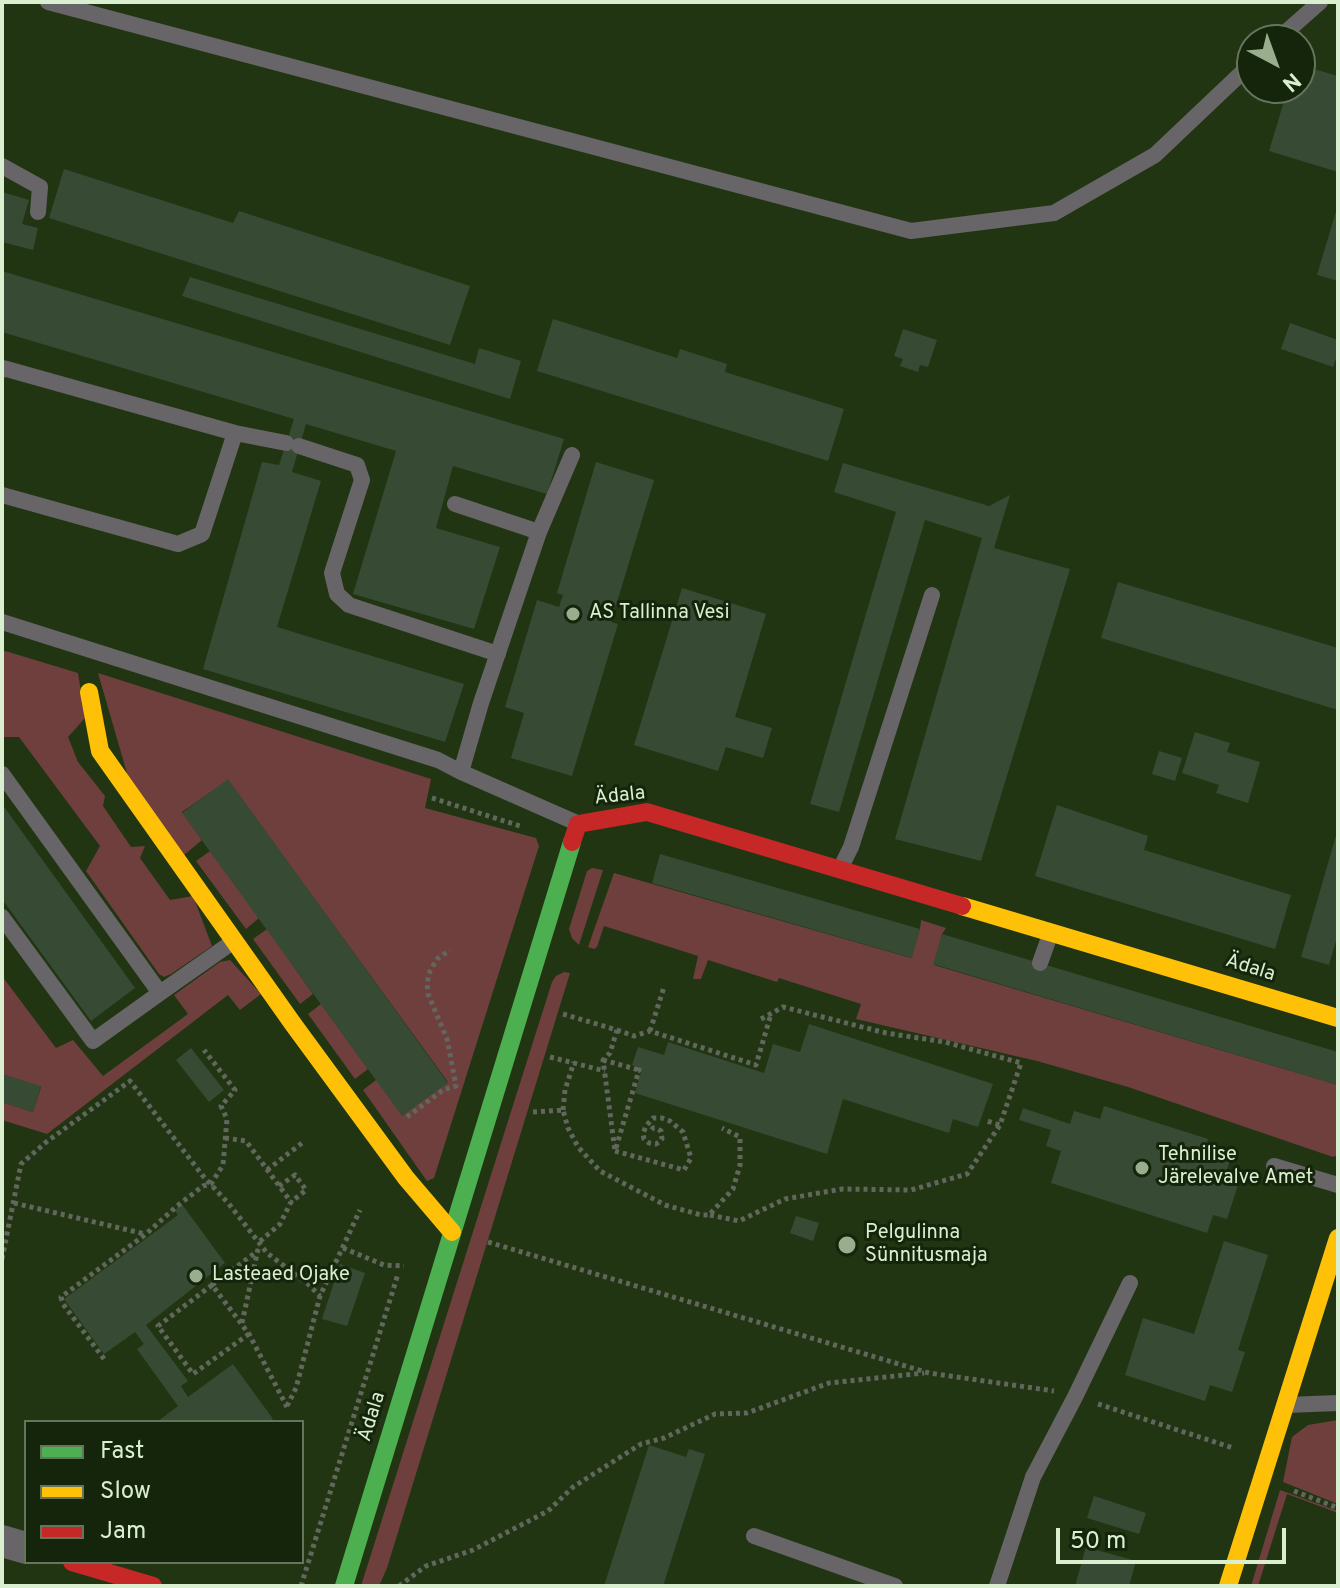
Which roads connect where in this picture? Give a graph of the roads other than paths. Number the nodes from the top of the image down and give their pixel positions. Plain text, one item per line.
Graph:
1 (48, 2) edge
2 (1320, 2) edge
3 (1295, 24) edge
4 (1236, 78) edge
5 (2, 166) edge
6 (38, 212) dead end
7 (2, 370) edge
8 (235, 433) junction
9 (572, 455) dead end
10 (2, 495) edge
11 (455, 504) dead end
12 (539, 532) junction
13 (932, 595) dead end
14 (2, 622) edge
15 (498, 654) junction
16 (89, 692) dead end
17 (461, 772) junction
18 (2, 774) edge
19 (578, 824) junction
20 (840, 869) junction
21 (2, 917) edge
22 (1051, 933) junction
23 (234, 941) junction
24 (1040, 963) dead end
25 (160, 993) junction
26 (1338, 1018) edge
27 (1274, 1166) dead end
28 (1338, 1185) edge
29 (452, 1232) junction
30 (1338, 1238) edge
31 (1130, 1283) dead end
32 (1338, 1403) edge
33 (1285, 1405) junction
34 (754, 1536) dead end
35 (2, 1541) edge
36 (24, 1547) edge
37 (79, 1564) edge
38 (153, 1586) edge
39 (344, 1586) edge
40 (895, 1586) edge
41 (997, 1586) edge
42 (1228, 1586) edge

1 - 4 lane
2 - 3 lane
5 - 6 lane
7 - 8 lane
8 - 10 lane
8 - 15 lane
9 - 12 lane
11 - 12 lane
12 - 15 lane
13 - 20 lane
14 - 17 lane
15 - 17 lane
16 - 23 street
17 - 19 lane
18 - 25 lane
19 - 20 street, Ädala
19 - 29 street, Ädala
20 - 22 street, Ädala
21 - 25 lane
22 - 24 lane
22 - 26 street, Ädala
23 - 25 lane
23 - 29 street
27 - 28 lane
29 - 39 street, Ädala
30 - 33 street
31 - 41 lane
32 - 33 lane
33 - 42 street
34 - 40 lane
35 - 36 street
37 - 38 street

